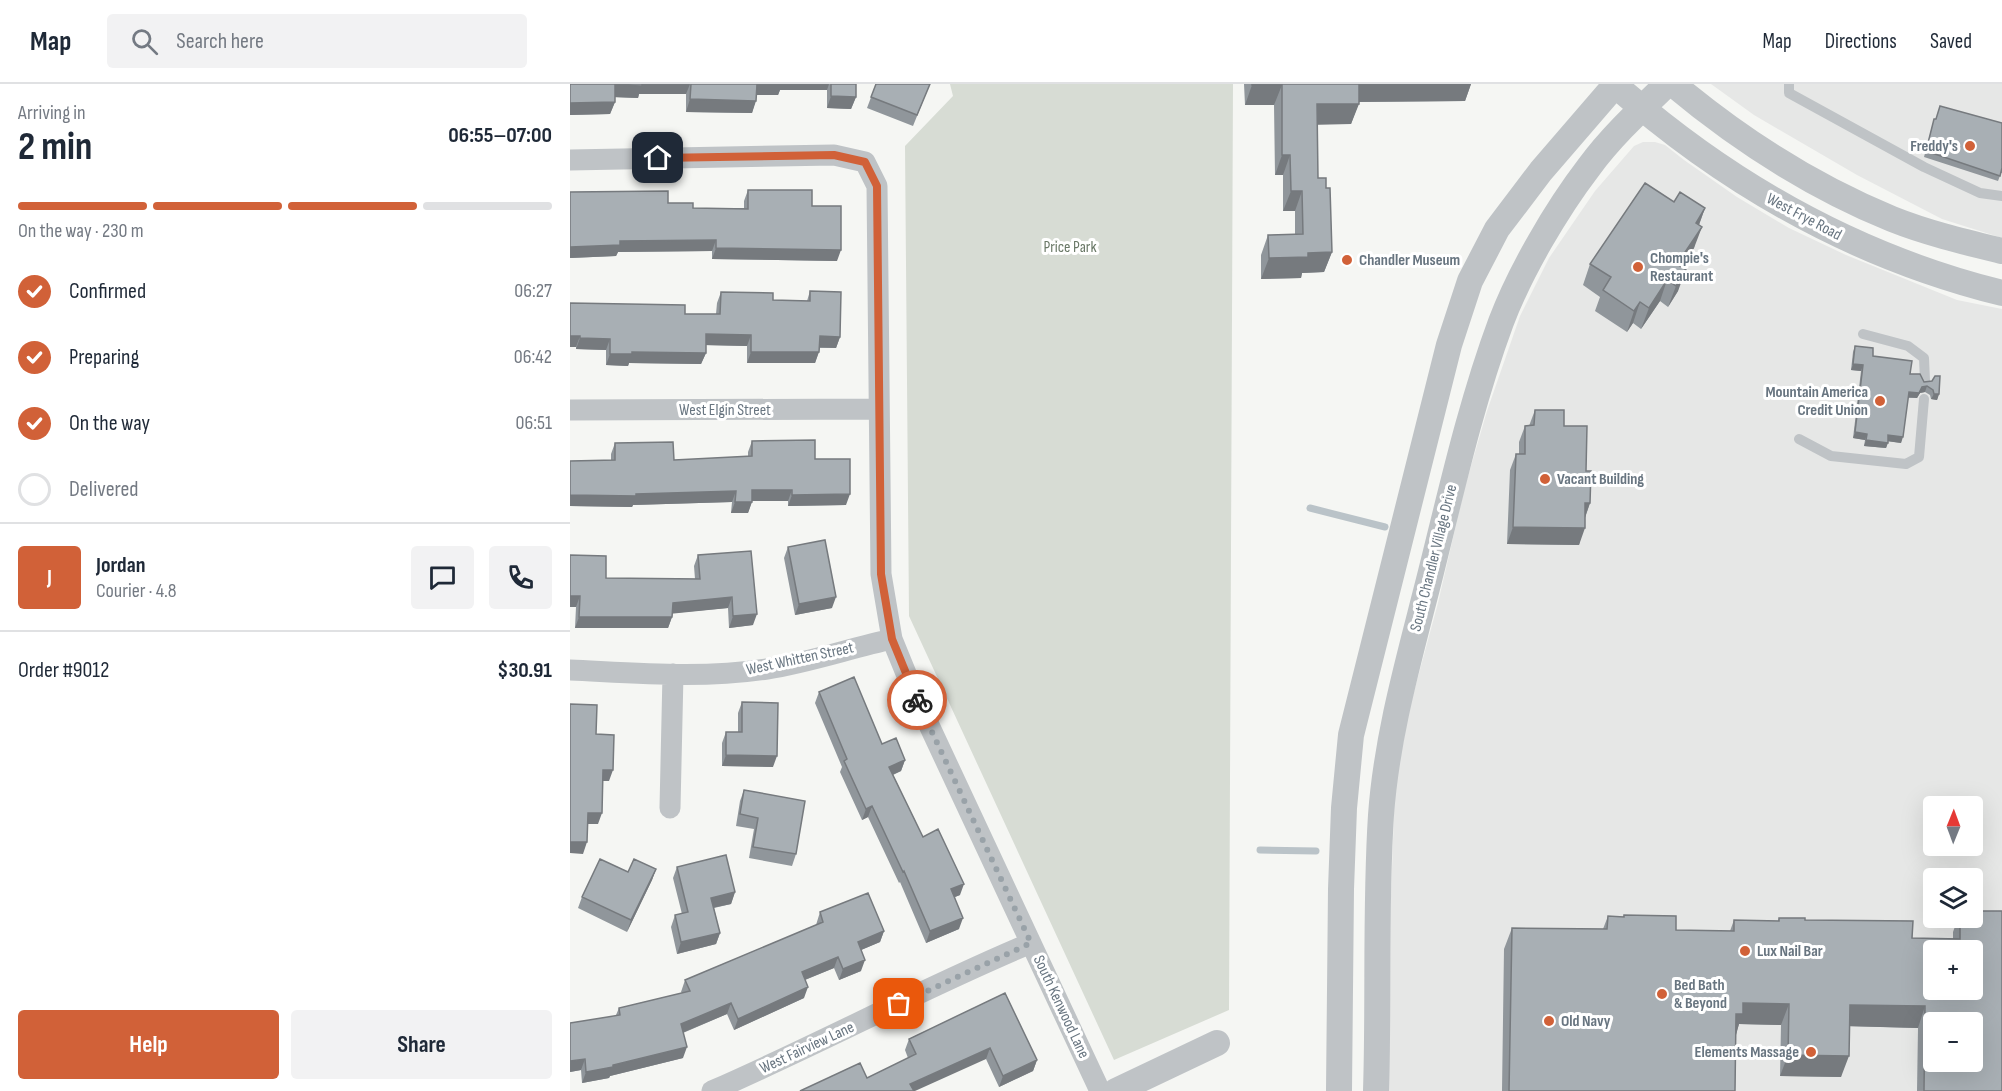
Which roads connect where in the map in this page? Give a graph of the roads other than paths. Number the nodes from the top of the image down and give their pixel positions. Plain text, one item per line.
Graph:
1 (1666, 84) edge
2 (1673, 84) edge
3 (1789, 84) edge
4 (1623, 92) edge
5 (570, 159) edge
6 (2002, 196) edge
7 (2002, 251) edge
8 (2002, 293) edge
9 (1863, 334) dead end
10 (1925, 381) edge
11 (1924, 399) dead end
12 (879, 409) junction
13 (570, 411) edge
14 (1799, 439) dead end
15 (892, 639) junction
16 (570, 670) edge
17 (672, 674) junction
18 (670, 808) dead end
19 (1031, 943) junction
20 (1217, 1043) dead end
21 (712, 1091) edge
22 (1100, 1091) edge
23 (1116, 1091) edge
24 (1339, 1091) edge
25 (1376, 1091) edge

1 - 4 street, South Chandler Village Drive
2 - 7 street
3 - 6 lane
4 - 8 street, West Frye Road
4 - 24 street, South Chandler Village Drive
4 - 25 street, South Chandler Village Drive
5 - 12 street, South Kenwood Lane
9 - 10 lane
11 - 14 lane
12 - 13 street, West Elgin Street
12 - 15 street, South Kenwood Lane
15 - 17 street, West Whitten Street
15 - 19 street, South Kenwood Lane
16 - 17 street, West Whitten Street
17 - 18 street
19 - 21 street, West Fairview Lane
19 - 22 street, South Kenwood Lane
20 - 23 street

